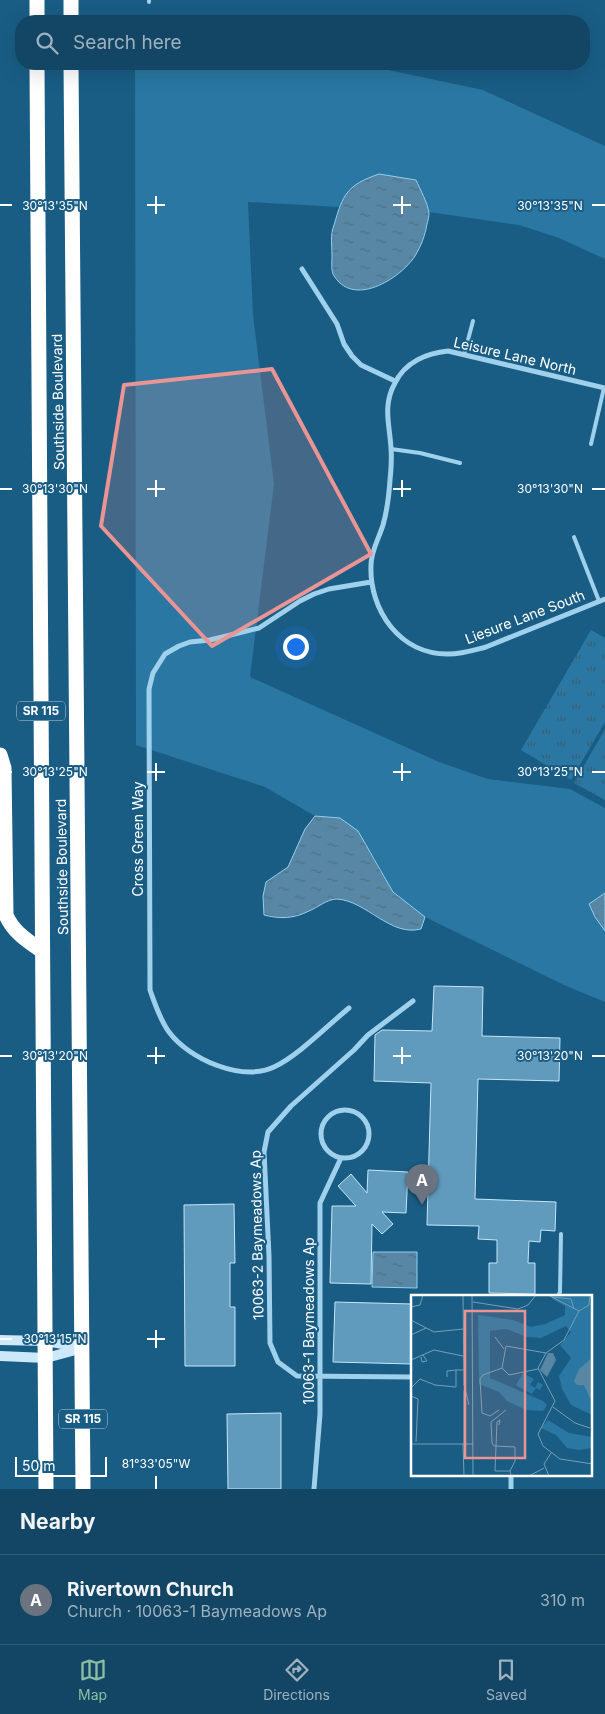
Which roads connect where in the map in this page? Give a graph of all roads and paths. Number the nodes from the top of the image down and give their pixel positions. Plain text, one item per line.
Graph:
1 (37, 0) edge
2 (71, 0) edge
3 (37, 15) edge
4 (71, 15) edge
5 (38, 70) edge
6 (71, 70) edge
7 (302, 269) dead end
8 (473, 321) dead end
9 (464, 355) junction
10 (395, 381) junction
11 (604, 388) edge
12 (591, 444) dead end
13 (391, 449) junction
14 (460, 463) dead end
15 (574, 537) dead end
16 (371, 582) junction
17 (605, 599) edge
18 (599, 601) junction
19 (0, 755) edge
20 (42, 951) junction
21 (413, 1002) dead end
22 (349, 1008) dead end
23 (341, 1158) junction
24 (561, 1234) dead end
25 (558, 1295) edge
26 (0, 1340) edge
27 (46, 1341) junction
28 (83, 1348) junction
29 (0, 1356) edge
30 (46, 1358) junction
31 (321, 1377) junction
32 (411, 1377) edge
33 (511, 1476) edge
34 (46, 1489) edge
35 (83, 1489) edge
36 (314, 1489) edge
37 (511, 1489) edge

1 - 3 highway
2 - 4 highway
5 - 20 highway, Southside Boulevard / SR 115
6 - 28 highway, Southside Boulevard / SR 115
7 - 10 street
8 - 9 lane
9 - 10 street, Leisure Lane North
9 - 11 street, Leisure Lane North
10 - 13 street, Leisure Lane North
11 - 12 lane
13 - 14 lane
13 - 16 street, Leisure Lane North
15 - 18 lane
16 - 18 street, Liesure Lane South
16 - 22 street, Cross Green Way
17 - 18 street, Liesure Lane South
19 - 20 highway
20 - 27 highway, Southside Boulevard / SR 115
21 - 31 street, 10063-2 Baymeadows Ap
23 - 23 street
23 - 31 street, 10063-1 Baymeadows Ap
24 - 25 lane
26 - 27 street
27 - 28 street
27 - 30 highway, Southside Boulevard / SR 115
28 - 30 street
28 - 35 highway, Southside Boulevard / SR 115
29 - 30 street
30 - 34 highway, Southside Boulevard / SR 115
31 - 32 street, 10063-2 Baymeadows Ap
31 - 36 street, 10063-1 Baymeadows Ap
33 - 37 street

